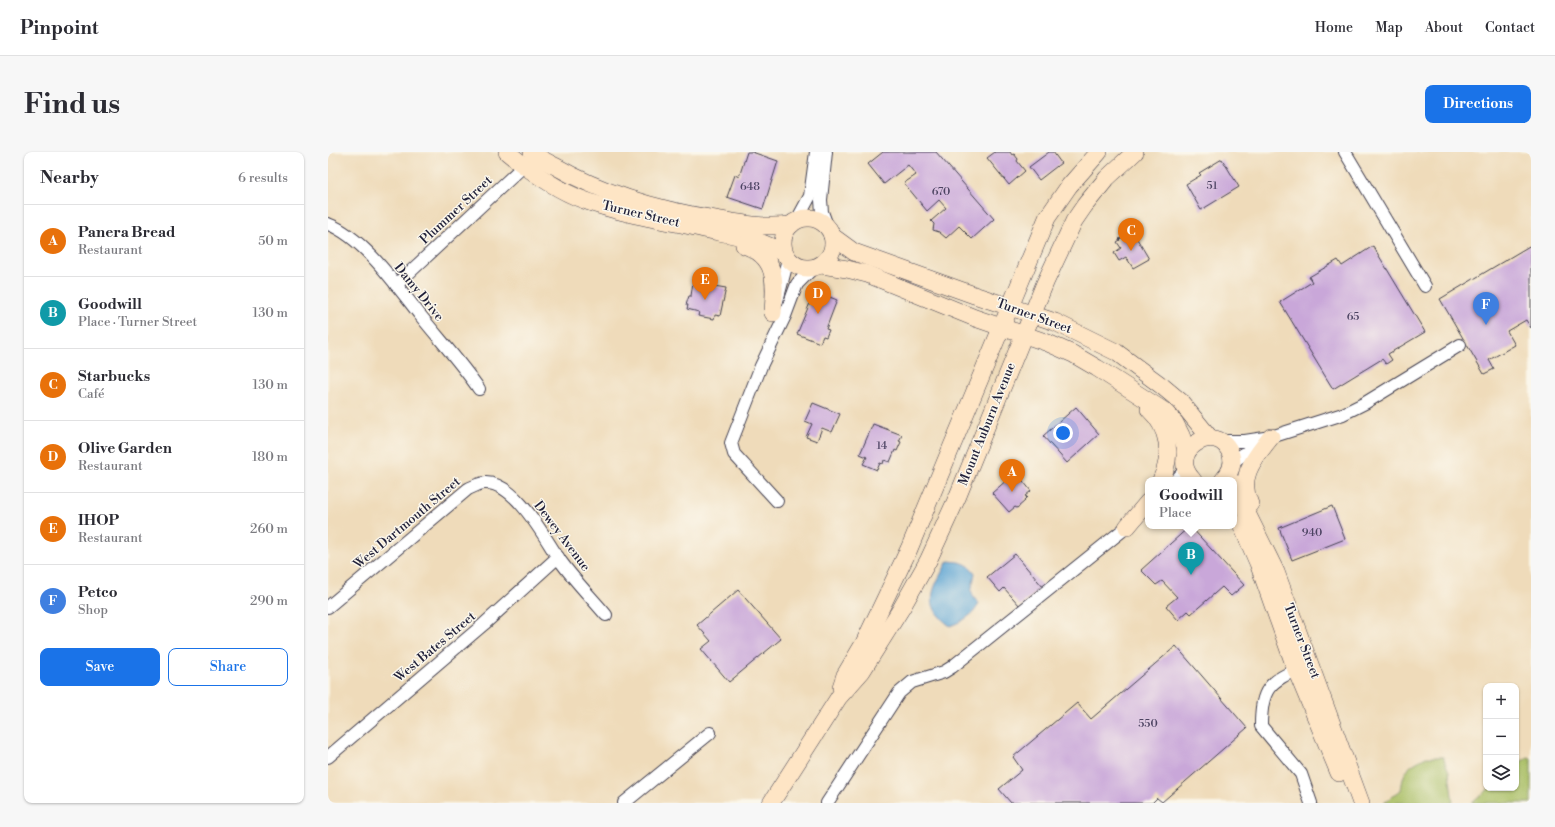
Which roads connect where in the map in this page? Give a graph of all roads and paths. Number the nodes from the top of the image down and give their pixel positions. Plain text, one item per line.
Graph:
1 (507, 152) edge
2 (816, 152) edge
3 (826, 152) edge
4 (1099, 152) edge
5 (1135, 152) edge
6 (1345, 152) edge
7 (530, 158) edge
8 (632, 213) junction
9 (794, 222) junction
10 (328, 224) edge
11 (830, 232) junction
12 (786, 257) junction
13 (817, 267) junction
14 (396, 285) junction
15 (1425, 286) dead end
16 (1009, 307) junction
17 (773, 313) junction
18 (1032, 314) junction
19 (1001, 327) junction
20 (1024, 335) junction
21 (773, 339) junction
22 (1460, 345) dead end
23 (1097, 368) junction
24 (479, 389) dead end
25 (1271, 437) junction
26 (1215, 440) junction
27 (1185, 472) edge
28 (1230, 476) edge
29 (1162, 477) edge
30 (489, 483) joint
31 (1237, 492) edge
32 (777, 501) dead end
33 (1145, 505) edge
34 (1145, 512) edge
35 (1237, 515) edge
36 (1127, 526) junction
37 (558, 557) junction
38 (1276, 572) junction
39 (328, 607) edge
40 (606, 615) dead end
41 (1303, 667) junction
42 (838, 697) junction
43 (710, 733) dead end
44 (808, 747) junction
45 (328, 757) edge
46 (624, 803) edge
47 (761, 803) edge
48 (771, 803) edge
49 (778, 803) edge
50 (827, 803) edge
51 (1311, 803) edge
52 (1351, 803) edge
53 (1361, 803) edge

1 - 7 main road, Turner Street
2 - 9 street
3 - 11 street
4 - 16 main road, Mount Auburn Avenue
5 - 18 main road, Mount Auburn Avenue
6 - 15 street
7 - 8 main road, Turner Street
7 - 9 main road, Turner Street
7 - 14 street, Plummer Street
8 - 12 main road, Turner Street
8 - 17 main road
9 - 11 main road
9 - 12 main road
10 - 14 street, Damy Drive
11 - 13 main road
11 - 16 main road, Turner Street
12 - 13 main road
12 - 17 street
13 - 19 main road, Turner Street
13 - 21 street
14 - 24 street, Damy Drive
16 - 18 main road, Turner Street
16 - 19 main road, Mount Auburn Avenue
17 - 21 street
18 - 20 main road, Mount Auburn Avenue
18 - 26 main road, Turner Street
19 - 20 main road, Turner Street
19 - 42 main road, Mount Auburn Avenue
20 - 23 main road, Turner Street
20 - 42 main road, Mount Auburn Avenue
21 - 32 street
22 - 25 street
23 - 27 main road, Turner Street
23 - 29 main road
25 - 26 street
25 - 28 street
25 - 38 main road
26 - 27 main road, Turner Street
26 - 28 main road, Turner Street
30 - 37 street, Dewey Avenue
30 - 39 street, West Dartmouth Street
31 - 38 main road, Turner Street
33 - 36 main road
34 - 36 street
35 - 41 main road, Turner Street
36 - 50 street
37 - 40 street, Dewey Avenue
37 - 45 street, West Bates Street
38 - 41 main road, Turner Street
41 - 51 street
41 - 52 main road, Turner Street
41 - 53 main road, Turner Street
42 - 44 main road, Mount Auburn Avenue
43 - 46 street
44 - 47 main road
44 - 48 main road, Mount Auburn Avenue
44 - 49 main road

